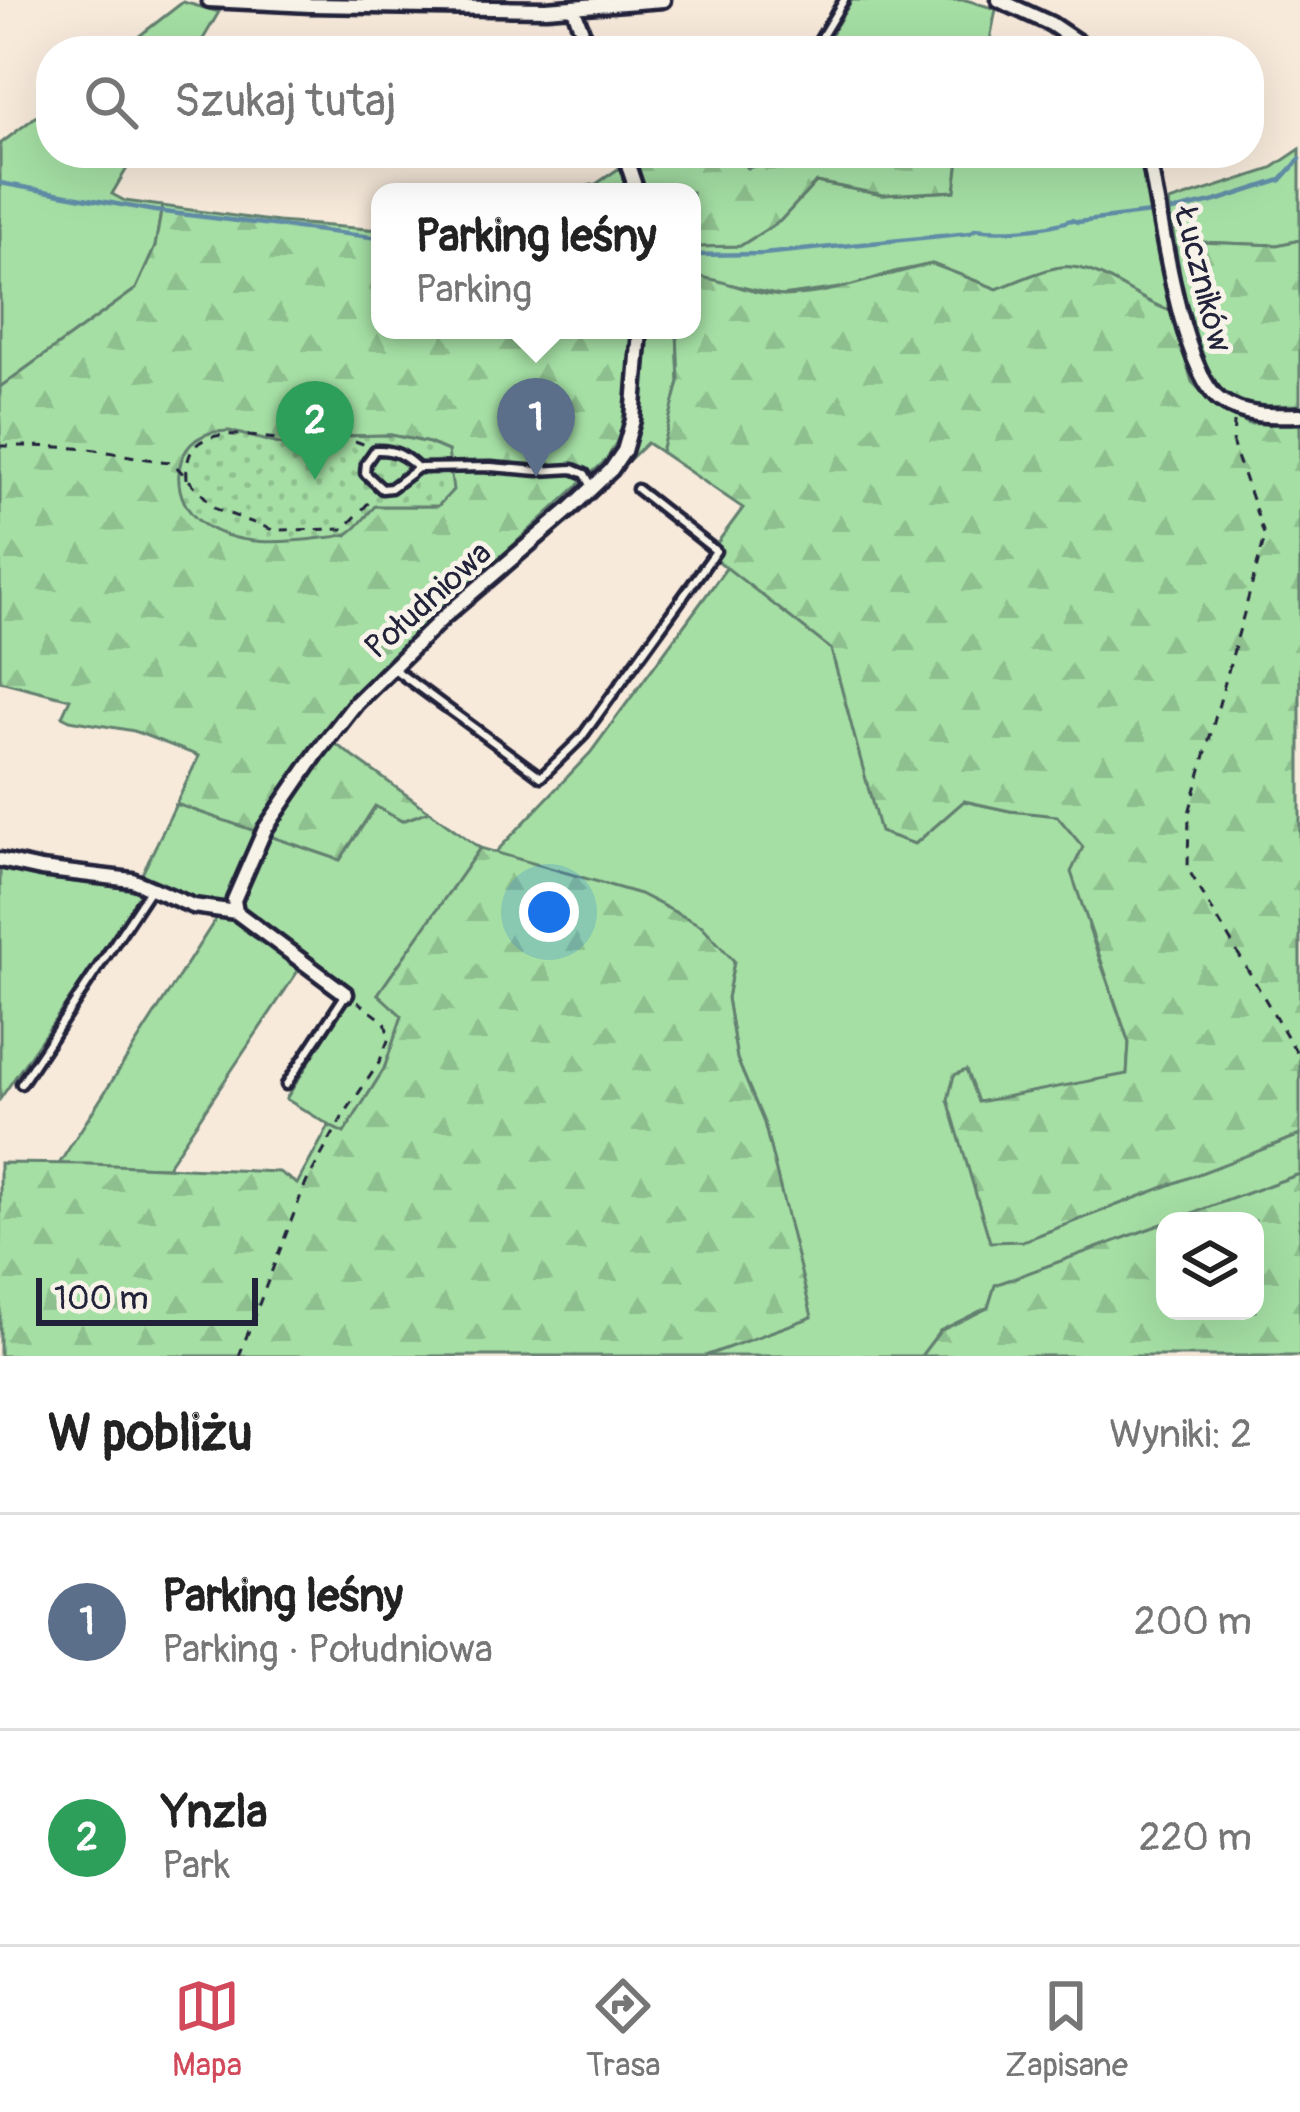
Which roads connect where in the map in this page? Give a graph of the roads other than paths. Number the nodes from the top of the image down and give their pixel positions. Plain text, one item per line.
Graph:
1 (208, 0) edge
2 (663, 0) edge
3 (844, 0) edge
4 (999, 0) edge
5 (296, 2) edge
6 (510, 4) edge
7 (574, 9) junction
8 (584, 36) edge
9 (822, 36) edge
10 (1069, 36) edge
11 (1151, 168) edge
12 (639, 339) edge
13 (1300, 415) edge
14 (418, 468) junction
15 (593, 488) junction
16 (637, 489) dead end
17 (392, 667) junction
18 (0, 860) edge
19 (151, 888) junction
20 (236, 912) junction
21 (346, 994) joint
22 (20, 1084) dead end
23 (286, 1085) dead end

1 - 5 street
2 - 7 street
3 - 9 lane
4 - 10 street
5 - 6 street
6 - 7 street
7 - 8 street
11 - 13 street, Łuczników
12 - 15 street, Południowa
14 - 14 lane
14 - 15 lane
15 - 17 street, Południowa
16 - 17 lane
17 - 20 street, Południowa
18 - 19 street
19 - 20 street
19 - 22 lane
20 - 21 street
21 - 23 lane

